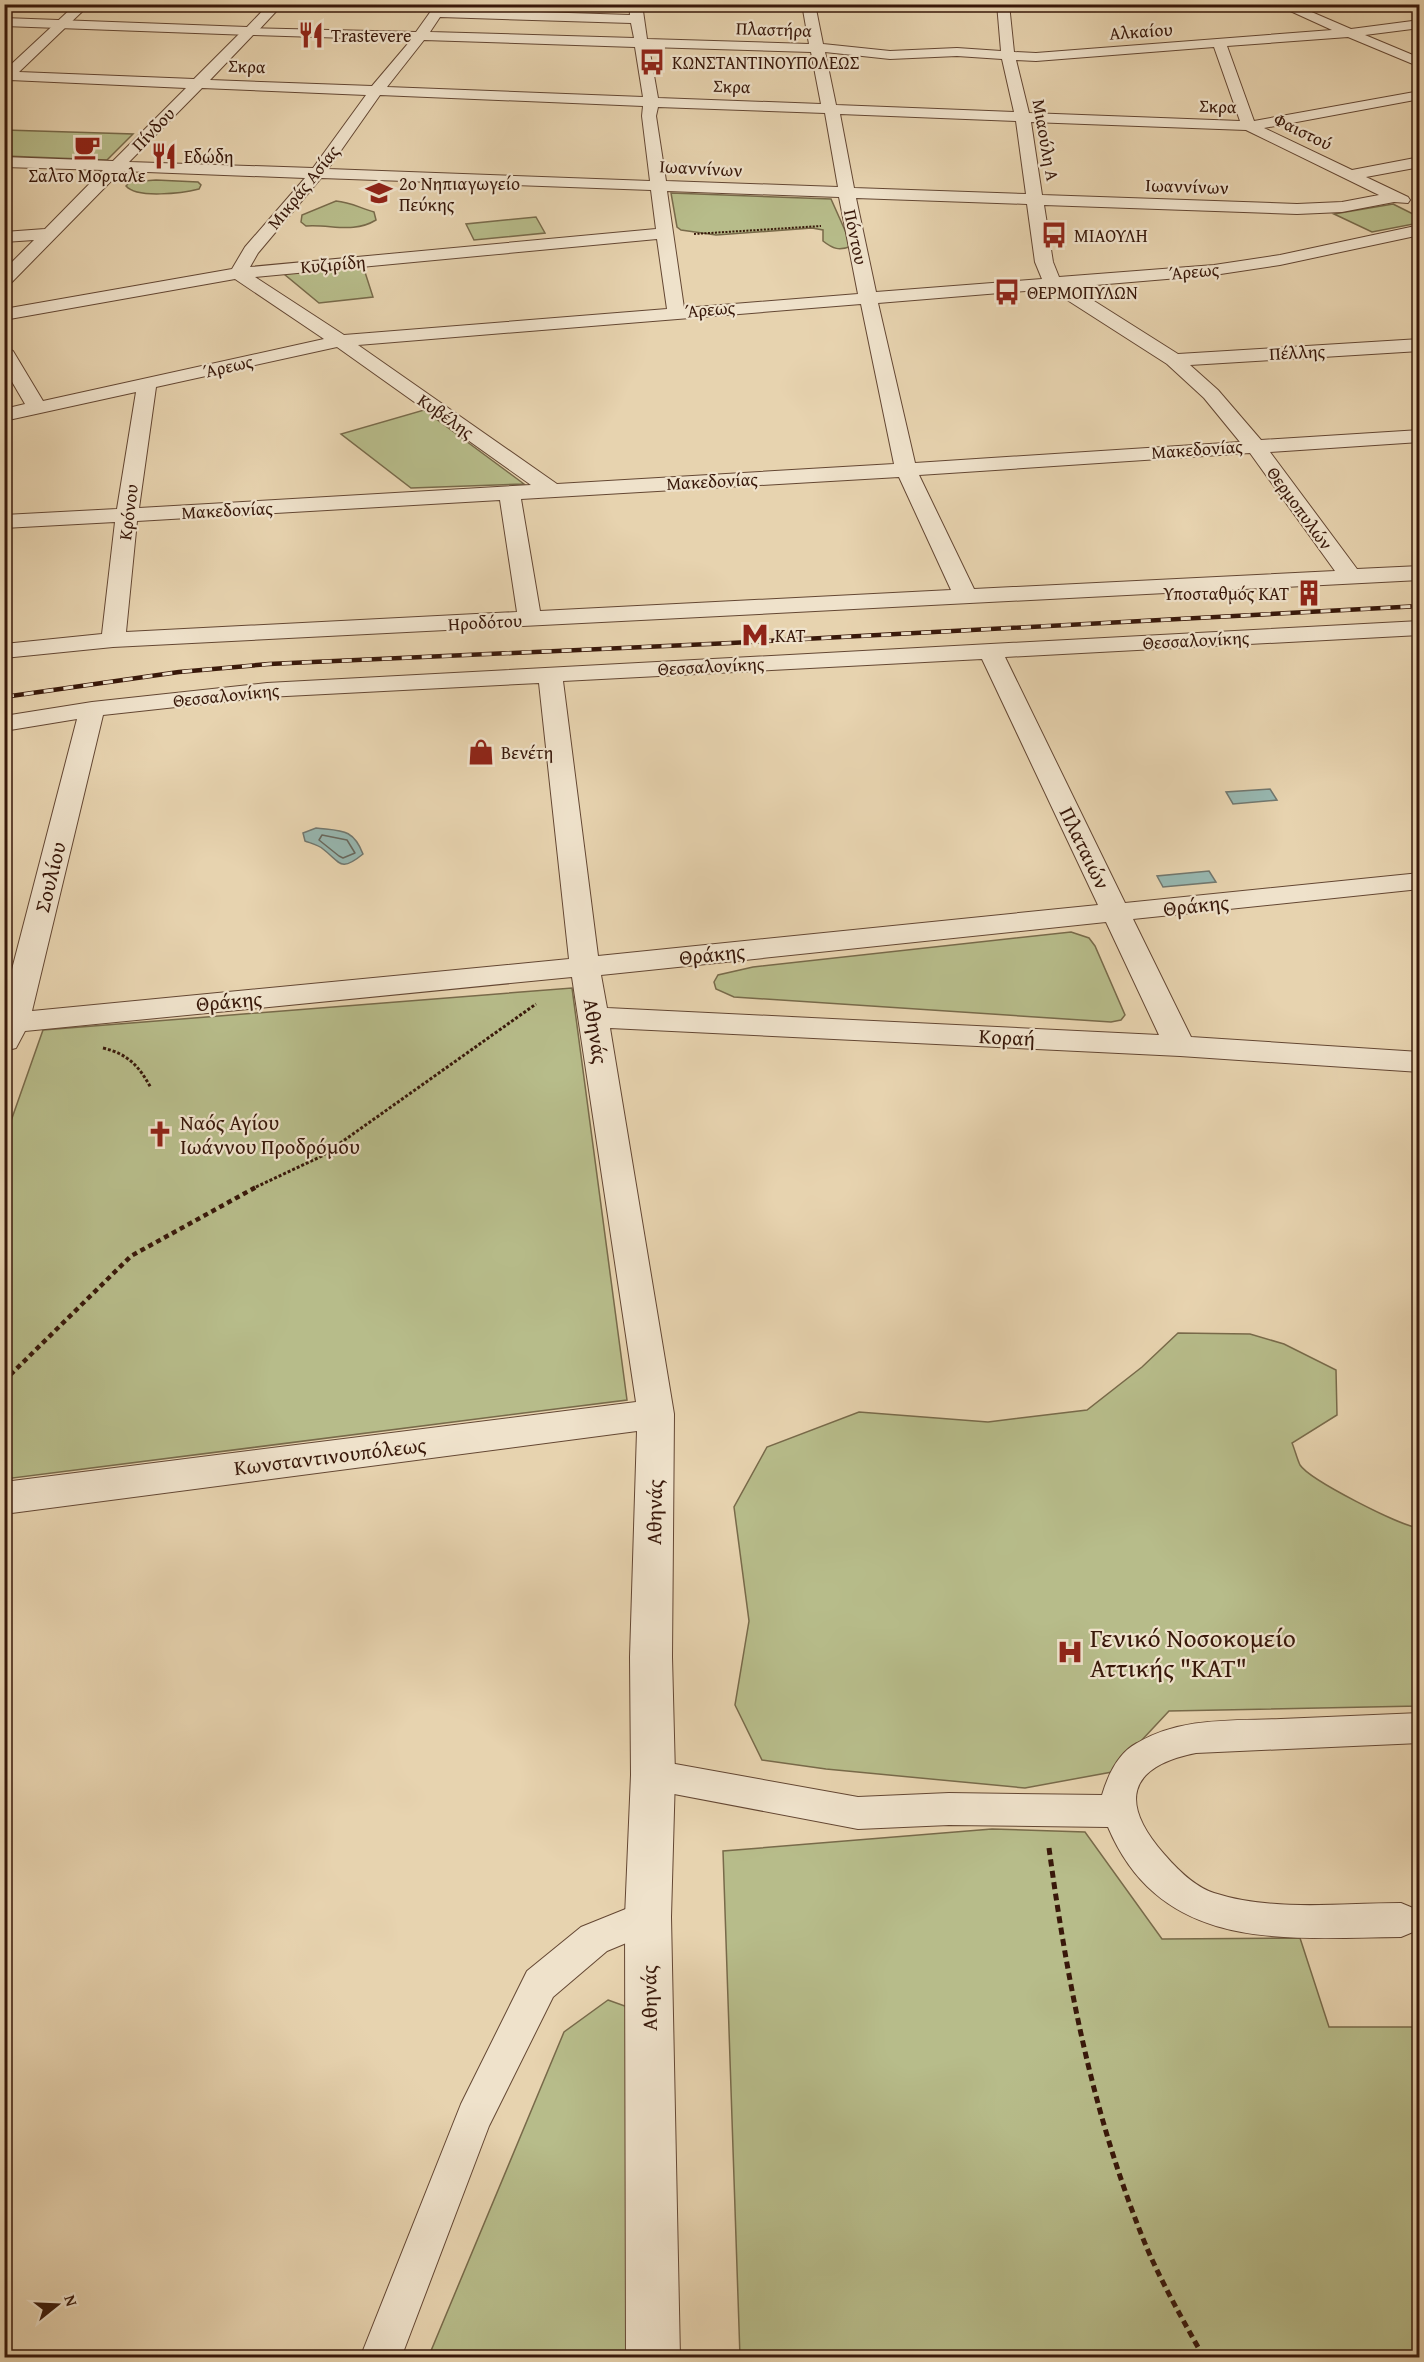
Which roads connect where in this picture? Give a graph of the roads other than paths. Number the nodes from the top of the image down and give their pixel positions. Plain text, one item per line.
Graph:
1 (84, 4) edge
2 (277, 4) edge
3 (345, 4) edge
4 (635, 4) edge
5 (808, 4) edge
6 (1004, 4) edge
7 (1281, 4) edge
8 (440, 8) edge
9 (636, 19) junction
10 (4, 22) edge
11 (60, 24) junction
12 (1419, 24) edge
13 (250, 31) junction
14 (1349, 33) junction
15 (419, 37) junction
16 (640, 43) junction
17 (1219, 44) junction
18 (818, 49) junction
19 (1008, 56) junction
20 (1419, 63) edge
21 (6, 77) edge
22 (197, 84) junction
23 (375, 91) junction
24 (1419, 95) edge
25 (651, 102) junction
26 (832, 110) junction
27 (1023, 117) junction
28 (1249, 126) junction
29 (4, 162) edge
30 (1419, 162) edge
31 (117, 166) junction
32 (318, 172) junction
33 (1350, 175) junction
34 (659, 185) junction
35 (847, 194) junction
36 (1395, 197) junction
37 (1036, 201) junction
38 (1419, 208) edge
39 (1419, 230) edge
40 (663, 232) junction
41 (49, 234) junction
42 (4, 237) edge
43 (238, 273) junction
44 (4, 280) edge
45 (1052, 282) junction
46 (870, 297) junction
47 (676, 312) junction
48 (4, 315) edge
49 (340, 340) junction
50 (1419, 345) edge
51 (4, 351) edge
52 (1174, 360) junction
53 (147, 385) junction
54 (37, 408) junction
55 (4, 415) edge
56 (1419, 436) edge
57 (1254, 445) junction
58 (906, 470) junction
59 (553, 491) junction
60 (510, 494) junction
61 (127, 516) junction
62 (4, 522) edge
63 (1419, 573) edge
64 (1352, 578) junction
65 (965, 595) junction
66 (530, 619) junction
67 (1415, 634) edge
68 (113, 640) junction
69 (4, 651) edge
70 (990, 651) junction
71 (550, 675) junction
72 (92, 709) junction
73 (4, 724) edge
74 (1419, 881) edge
75 (1117, 914) junction
76 (585, 967) junction
77 (594, 1017) junction
78 (8, 1029) edge
79 (1180, 1046) junction
80 (1419, 1062) edge
81 (656, 1414) junction
82 (4, 1498) edge
83 (1419, 1728) edge
84 (653, 1775) junction
85 (1118, 1811) junction
86 (648, 1917) junction
87 (1401, 1920) dead end
88 (380, 2358) edge
89 (653, 2358) edge

1 - 11 street
2 - 13 street, Πίνδου
3 - 8 street
4 - 9 street
5 - 18 street, Πόντου
6 - 19 street, Μιαούλη Α
7 - 14 street
8 - 9 street
8 - 15 street, Μικράς Ασίας
9 - 16 street
10 - 11 street, Πλαστήρα
11 - 13 street, Πλαστήρα
11 - 21 street
12 - 14 street, Αλκαίου
13 - 15 street, Πλαστήρα
13 - 22 street, Πίνδου
14 - 17 street, Αλκαίου
14 - 20 street
15 - 16 street, Πλαστήρα
15 - 23 street, Μικράς Ασίας
16 - 18 street, Πλαστήρα
16 - 25 street
17 - 19 street, Αλκαίου
17 - 28 street, Φαιστού
18 - 19 street, Πλαστήρα
18 - 26 street, Πόντου
19 - 27 street, Μιαούλη Α
21 - 22 street, Σκρα
22 - 23 street, Σκρα
22 - 31 street, Πίνδου
23 - 25 street, Σκρα
23 - 32 street, Μικράς Ασίας
24 - 28 street, Σκρα
25 - 26 street, Σκρα
25 - 34 street
26 - 27 street, Σκρα
26 - 35 street, Πόντου
27 - 28 street, Σκρα
27 - 37 street, Μιαούλη Α
28 - 33 street, Φαιστού
29 - 31 street, Ιωαννίνων
30 - 33 street
31 - 32 street, Ιωαννίνων
31 - 41 street, Πίνδου
32 - 34 street, Ιωαννίνων
32 - 43 street, Μικράς Ασίας
33 - 36 street, Φαιστού
34 - 35 street, Ιωαννίνων
34 - 40 street
35 - 37 street, Ιωαννίνων
35 - 46 street, Πόντου
36 - 37 street, Ιωαννίνων
36 - 38 street, Φαιστού
37 - 45 street, Μιαούλη Α
39 - 45 street, Άρεως
40 - 43 street, Κυζιρίδη
40 - 47 street
41 - 42 street
41 - 44 street, Πίνδου
43 - 48 street, Κυζιρίδη
43 - 49 street
45 - 46 street, Άρεως
45 - 52 street, Θερμοπυλών
46 - 47 street, Άρεως
46 - 58 street, Πόντου
47 - 49 street, Άρεως
49 - 53 street, Άρεως
49 - 59 street, Κυβέλης
50 - 52 street, Πέλλης
51 - 54 street
52 - 57 street, Θερμοπυλών
53 - 54 street, Άρεως
53 - 61 street, Κρόνου
54 - 55 street, Άρεως
56 - 57 street, Μακεδονίας
57 - 58 street, Μακεδονίας
57 - 64 street, Θερμοπυλών
58 - 59 street, Μακεδονίας
58 - 65 street
59 - 60 street, Μακεδονίας
60 - 61 street, Μακεδονίας
60 - 66 street
61 - 62 street, Μακεδονίας
61 - 68 street, Κρόνου
63 - 64 street
64 - 65 street
65 - 66 street, Ηροδότου
66 - 68 street, Ηροδότου
67 - 70 street, Θεσσαλονίκης
68 - 69 street, Ηροδότου
70 - 71 street, Θεσσαλονίκης
70 - 75 street, Πλαταιών
71 - 72 street, Θεσσαλονίκης
71 - 76 street, Αθηνάς
72 - 73 street, Θεσσαλονίκης
72 - 78 street, Σουλίου
74 - 75 street, Θράκης
75 - 76 street, Θράκης
75 - 79 street, Πλαταιών
76 - 77 street, Αθηνάς
76 - 78 street, Θράκης
77 - 79 street, Κοραή
77 - 81 street, Αθηνάς
79 - 80 street, Κοραή
81 - 82 street, Κωνσταντινουπόλεως
81 - 84 street, Αθηνάς
83 - 85 lane
84 - 85 lane
84 - 86 street, Αθηνάς
85 - 87 lane
86 - 88 lane
86 - 89 street, Αθηνάς

